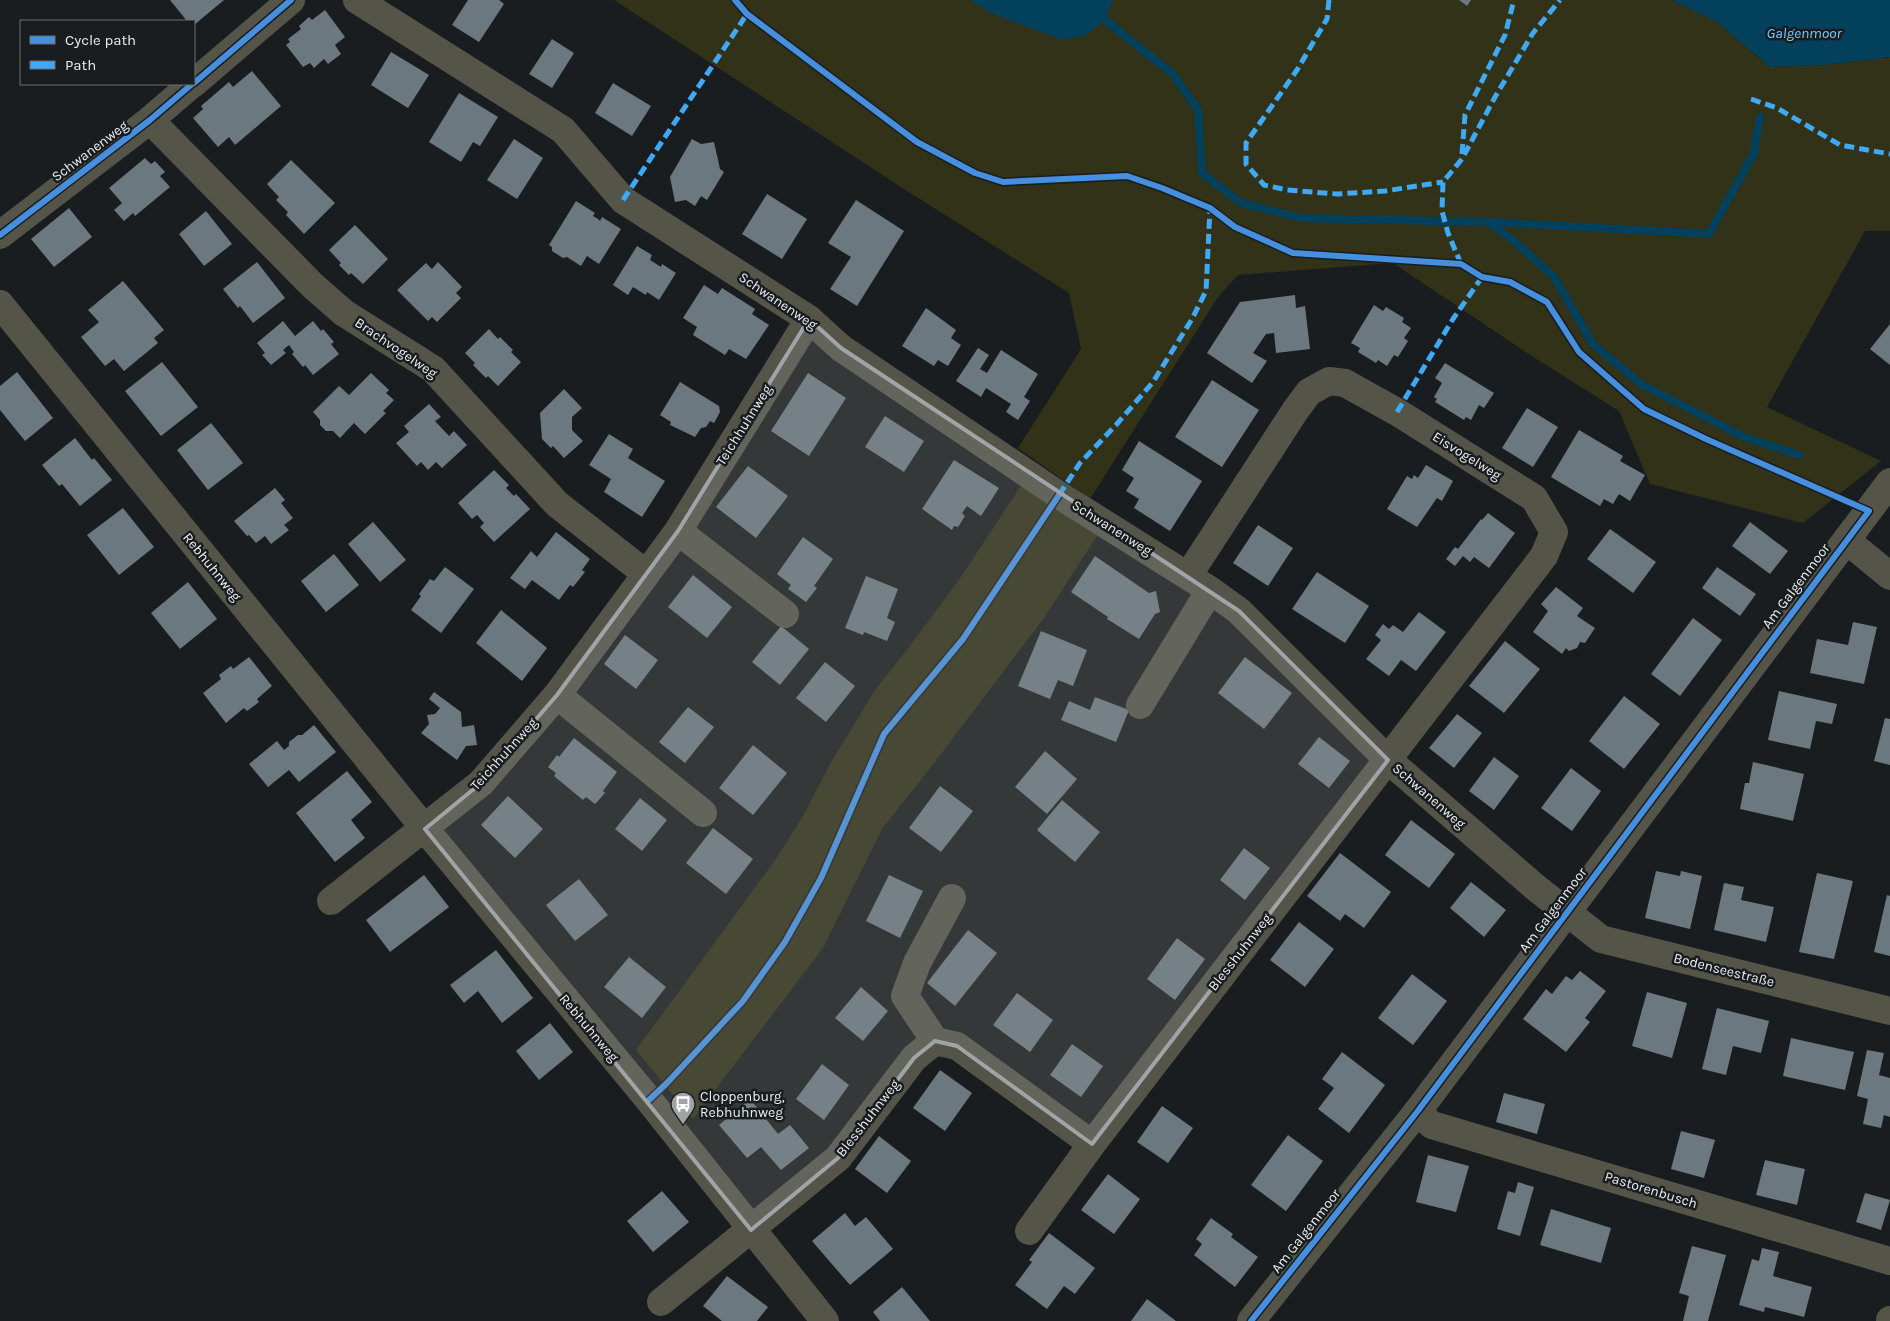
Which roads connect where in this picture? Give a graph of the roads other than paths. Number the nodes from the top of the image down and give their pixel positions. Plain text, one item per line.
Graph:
1 (357, 0) edge
2 (286, 1) edge
3 (195, 81) edge
4 (191, 85) edge
5 (150, 120) junction
6 (0, 235) edge
7 (0, 304) edge
8 (810, 319) junction
9 (1890, 482) edge
10 (678, 531) junction
11 (1846, 540) junction
12 (646, 573) junction
13 (1890, 576) edge
14 (1199, 583) junction
15 (785, 614) dead end
16 (557, 695) junction
17 (1140, 705) dead end
18 (1388, 760) junction
19 (703, 813) dead end
20 (425, 829) junction
21 (952, 898) dead end
22 (331, 901) dead end
23 (1566, 913) junction
24 (1890, 1011) edge
25 (935, 1041) junction
26 (1417, 1112) junction
27 (1092, 1144) junction
28 (751, 1230) junction
29 (1029, 1230) dead end
30 (1890, 1262) edge
31 (661, 1302) dead end
32 (825, 1321) edge
33 (1251, 1321) edge

1 - 8 street, Schwanenweg
2 - 3 street, Schwanenweg
4 - 5 street, Schwanenweg
5 - 6 street, Schwanenweg
5 - 12 street, Brachvogelweg
7 - 20 street, Rebhuhnweg
8 - 10 street, Teichhuhnweg
8 - 14 street, Schwanenweg
9 - 11 street, Am Galgenmoor
10 - 12 street, Teichhuhnweg
10 - 15 street
11 - 13 street
11 - 23 street, Am Galgenmoor
12 - 16 street, Teichhuhnweg
14 - 17 street
14 - 18 street, Schwanenweg
14 - 18 street, Eisvogelweg
16 - 19 street
16 - 20 street, Teichhuhnweg
18 - 23 street, Schwanenweg
18 - 27 street, Blesshuhnweg
20 - 22 street
20 - 28 street, Rebhuhnweg
21 - 25 street
23 - 24 street, Bodenseestraße
23 - 26 street, Am Galgenmoor
25 - 27 street
25 - 28 street, Blesshuhnweg
26 - 30 street, Pastorenbusch
26 - 33 street, Am Galgenmoor
27 - 29 street, Blesshuhnweg
28 - 31 street
28 - 32 street, Rebhuhnweg

